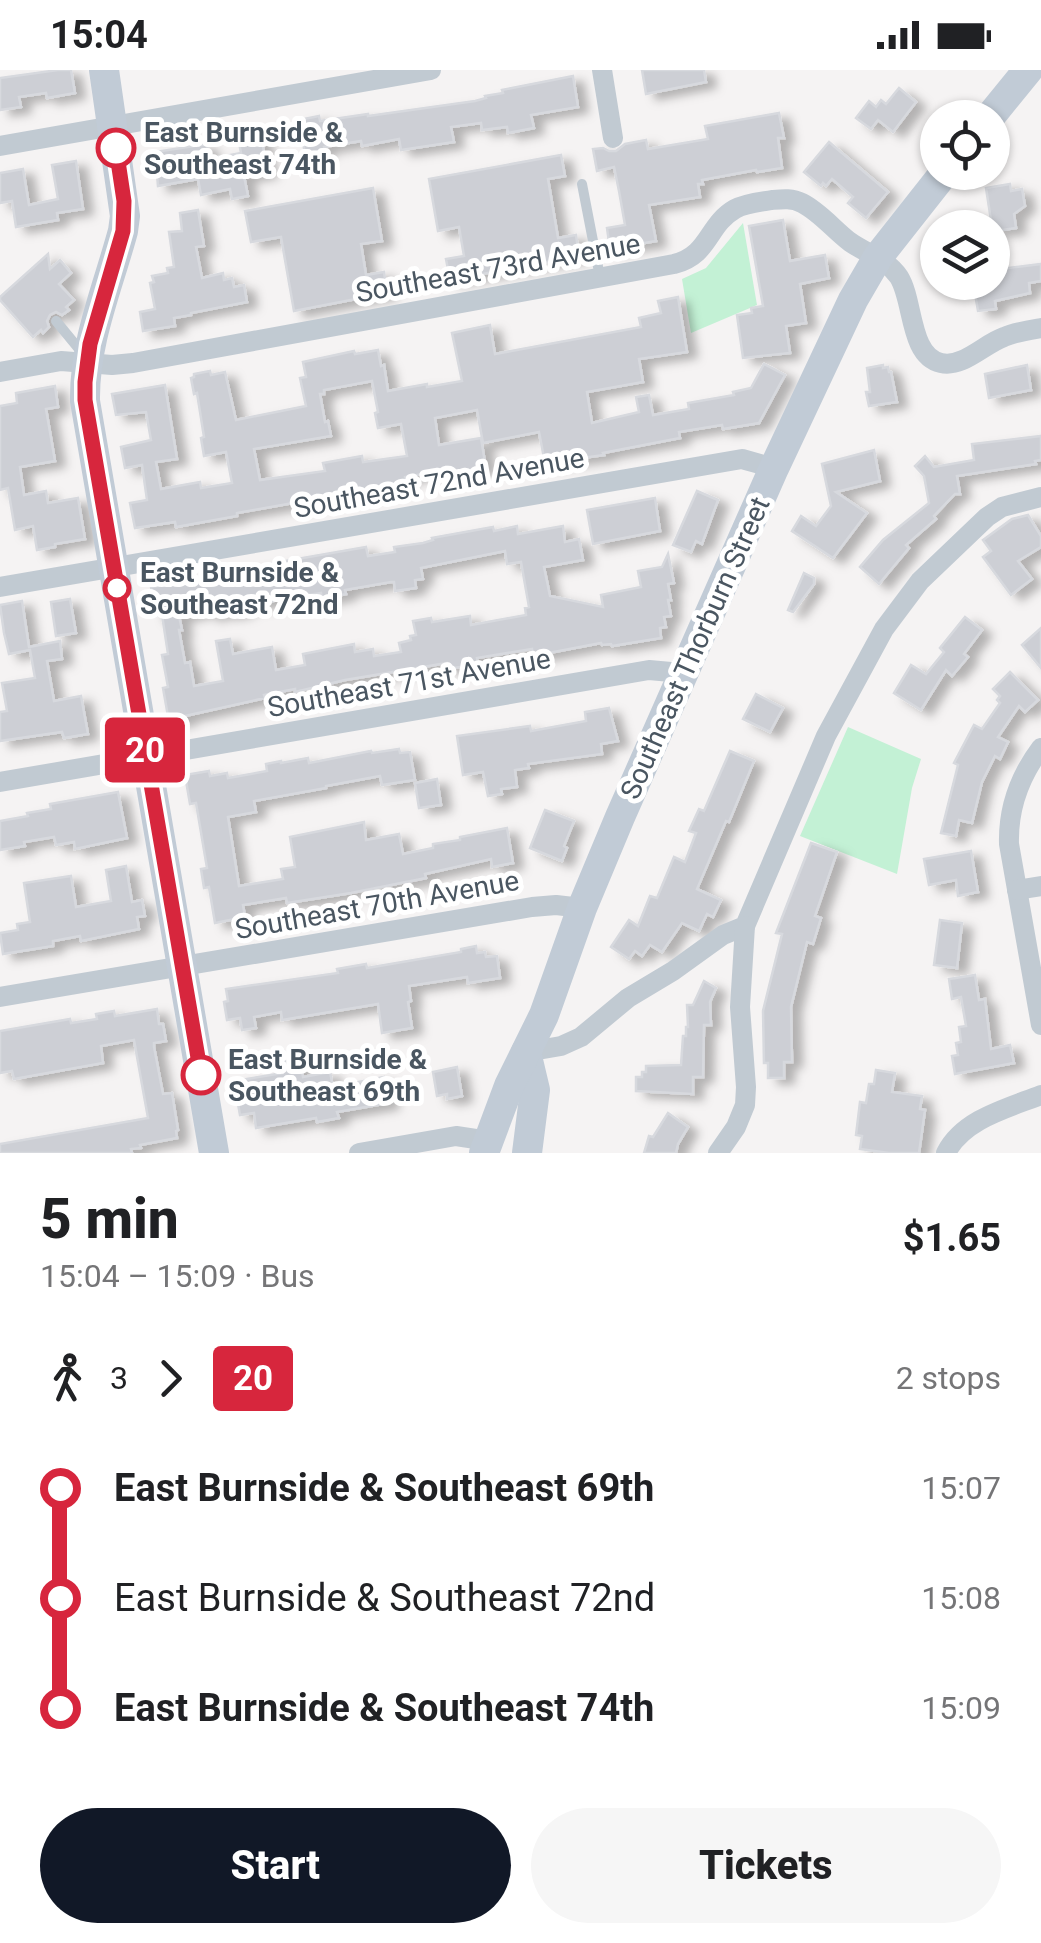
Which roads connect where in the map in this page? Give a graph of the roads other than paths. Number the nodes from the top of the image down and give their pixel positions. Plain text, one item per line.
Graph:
1 (104, 70) edge
2 (431, 70) edge
3 (602, 70) edge
4 (1028, 70) edge
5 (1004, 100) edge
6 (113, 127) junction
7 (613, 138) dead end
8 (0, 146) edge
9 (582, 184) dead end
10 (931, 190) edge
11 (878, 257) junction
12 (600, 278) junction
13 (56, 321) dead end
14 (1041, 328) edge
15 (87, 361) junction
16 (0, 372) edge
17 (774, 468) junction
18 (1041, 497) edge
19 (113, 568) junction
20 (0, 587) edge
21 (682, 673) junction
22 (1041, 748) edge
23 (146, 756) junction
24 (0, 782) edge
25 (1041, 886) edge
26 (1017, 890) junction
27 (582, 908) junction
28 (746, 926) junction
29 (182, 966) junction
30 (0, 998) edge
31 (1041, 1026) edge
32 (526, 1052) junction
33 (1041, 1096) edge
34 (487, 1147) edge
35 (214, 1153) edge
36 (359, 1153) edge
37 (527, 1153) edge
38 (718, 1153) edge
39 (946, 1153) edge

1 - 6 street
2 - 6 street
3 - 7 street
4 - 5 street
6 - 8 street
6 - 15 street
9 - 12 lane
10 - 11 street, Southeast Thorburn Street
11 - 12 street, Southeast 73rd Avenue
11 - 14 street
11 - 17 street, Southeast Thorburn Street
12 - 15 street, Southeast 73rd Avenue
13 - 15 lane
15 - 16 street, Southeast 73rd Avenue
15 - 19 street
17 - 19 street, Southeast 72nd Avenue
17 - 21 street, Southeast Thorburn Street
18 - 28 street
19 - 20 street, Southeast 72nd Avenue
19 - 23 street
21 - 23 street, Southeast 71st Avenue
21 - 27 street, Southeast Thorburn Street
22 - 26 street
23 - 24 street, Southeast 71st Avenue
23 - 29 street
25 - 26 street
26 - 31 street
27 - 29 street, Southeast 70th Avenue
27 - 32 street, Southeast Thorburn Street
28 - 32 street
28 - 38 street
29 - 30 street, Southeast 70th Avenue
29 - 35 street
32 - 34 street, Southeast Thorburn Street
32 - 37 street
33 - 39 street
34 - 36 street

